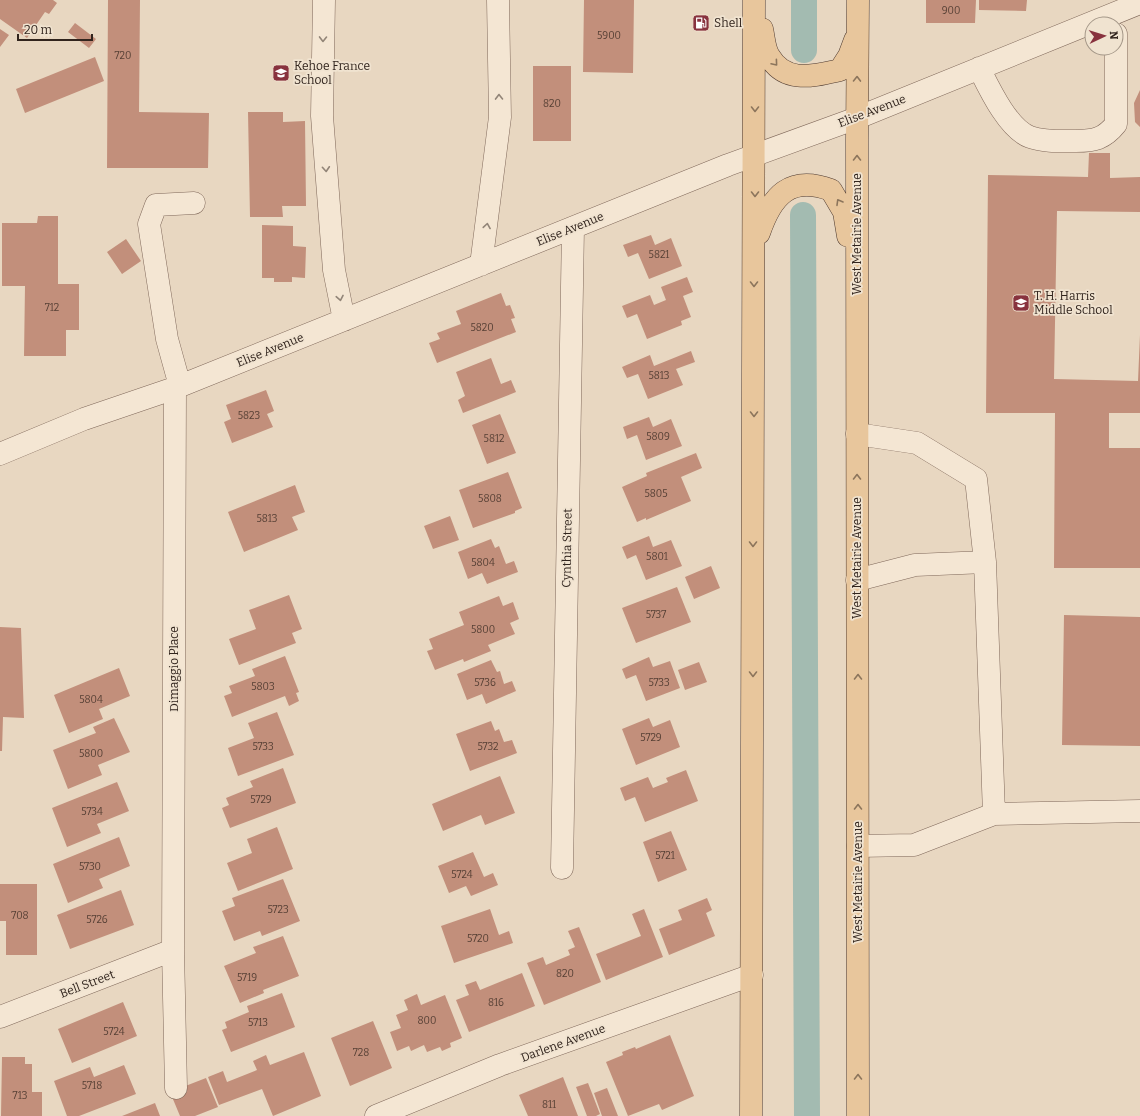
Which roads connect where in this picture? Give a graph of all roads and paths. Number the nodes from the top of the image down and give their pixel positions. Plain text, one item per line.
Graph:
1 (324, 0) edge
2 (498, 0) edge
3 (754, 0) edge
4 (858, 0) edge
5 (1140, 3) edge
6 (1124, 16) edge
7 (858, 31) junction
8 (1084, 34) edge
9 (1115, 56) edge
10 (979, 68) junction
11 (857, 118) junction
12 (755, 155) junction
13 (194, 203) dead end
14 (573, 228) junction
15 (754, 245) junction
16 (481, 264) junction
17 (857, 295) junction
18 (344, 320) junction
19 (178, 387) junction
20 (857, 434) junction
21 (0, 454) edge
22 (985, 562) junction
23 (858, 580) junction
24 (1140, 811) edge
25 (994, 814) junction
26 (858, 846) junction
27 (562, 868) dead end
28 (173, 950) junction
29 (752, 974) junction
30 (0, 1017) edge
31 (176, 1088) dead end
32 (376, 1116) edge
33 (751, 1116) edge
34 (858, 1116) edge

1 -> 18 street
16 -> 2 street
3 -> 7 main road
3 -> 12 main road
4 - 7 main road, West Metairie Avenue
5 - 6 street, Elise Avenue
11 -> 7 main road, West Metairie Avenue
8 - 10 street, Elise Avenue
9 - 10 street
10 - 11 street, Elise Avenue
11 - 12 street, Elise Avenue
17 -> 11 main road, West Metairie Avenue
12 - 14 street, Elise Avenue
12 -> 15 main road
13 - 19 street, Dimaggio Place
14 - 16 street, Elise Avenue
14 - 27 street, Cynthia Street
17 -> 15 main road
15 -> 29 main road
16 - 18 street, Elise Avenue
17 - 20 main road, West Metairie Avenue
18 - 19 street, Elise Avenue
19 - 21 street, Elise Avenue
19 - 28 street, Dimaggio Place
20 - 22 street
23 -> 20 main road, West Metairie Avenue
22 - 23 street
22 - 25 street
26 -> 23 main road, West Metairie Avenue
24 - 25 street
25 - 26 street
34 -> 26 main road, West Metairie Avenue
28 - 30 street, Bell Street
28 - 31 street, Dimaggio Place
29 - 32 street, Darlene Avenue
29 - 33 main road

